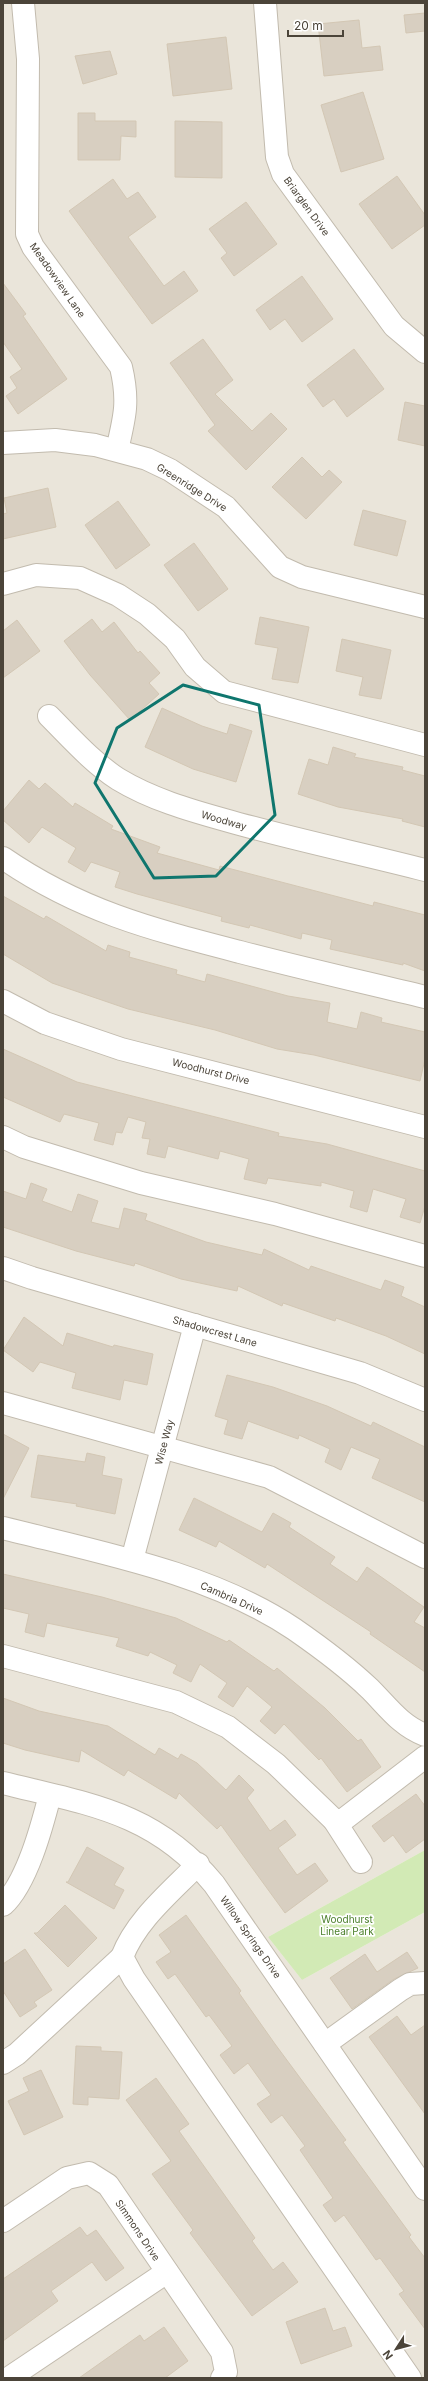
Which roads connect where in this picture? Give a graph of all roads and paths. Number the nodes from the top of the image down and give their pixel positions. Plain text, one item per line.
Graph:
1 (23, 3) edge
2 (265, 3) edge
3 (425, 352) edge
4 (3, 443) edge
5 (117, 450) junction
6 (3, 584) edge
7 (425, 607) edge
8 (49, 716) dead end
9 (425, 744) edge
10 (3, 858) edge
11 (425, 870) edge
12 (425, 997) edge
13 (3, 1001) edge
14 (425, 1127) edge
15 (3, 1137) edge
16 (425, 1256) edge
17 (3, 1268) edge
18 (195, 1325) junction
19 (425, 1400) edge
20 (3, 1403) edge
21 (162, 1448) junction
22 (3, 1528) edge
23 (425, 1557) edge
24 (132, 1560) junction
25 (3, 1656) edge
26 (425, 1735) edge
27 (425, 1757) edge
28 (3, 1783) edge
29 (50, 1795) junction
30 (334, 1820) junction
31 (361, 1862) dead end
32 (198, 1864) junction
33 (3, 1905) edge
34 (122, 1957) junction
35 (425, 1983) edge
36 (325, 2044) junction
37 (3, 2062) edge
38 (425, 2189) edge
39 (3, 2221) edge
40 (167, 2272) junction
41 (9, 2378) edge
42 (222, 2378) edge
43 (410, 2378) edge

1 - 5 street, Meadowview Lane
2 - 3 street, Briarglen Drive
4 - 5 street, Greenridge Drive
5 - 7 street, Greenridge Drive
6 - 9 street
8 - 11 street, Woodway
10 - 12 street
13 - 14 street, Woodhurst Drive
15 - 16 street
17 - 18 street, Shadowcrest Lane
18 - 19 street, Shadowcrest Lane
18 - 21 street, Wise Way
20 - 21 street
21 - 23 street
21 - 24 street, Wise Way
22 - 24 street, Cambria Drive
24 - 26 street, Cambria Drive
25 - 30 street
27 - 30 street
28 - 29 street, Willow Springs Drive
29 - 32 street, Willow Springs Drive
29 - 33 street
30 - 31 street
32 - 34 street
32 - 36 street, Willow Springs Drive
34 - 37 street
34 - 43 street
35 - 36 street
36 - 38 street, Willow Springs Drive
39 - 40 street, Simmons Drive
40 - 41 street
40 - 42 street, Simmons Drive

